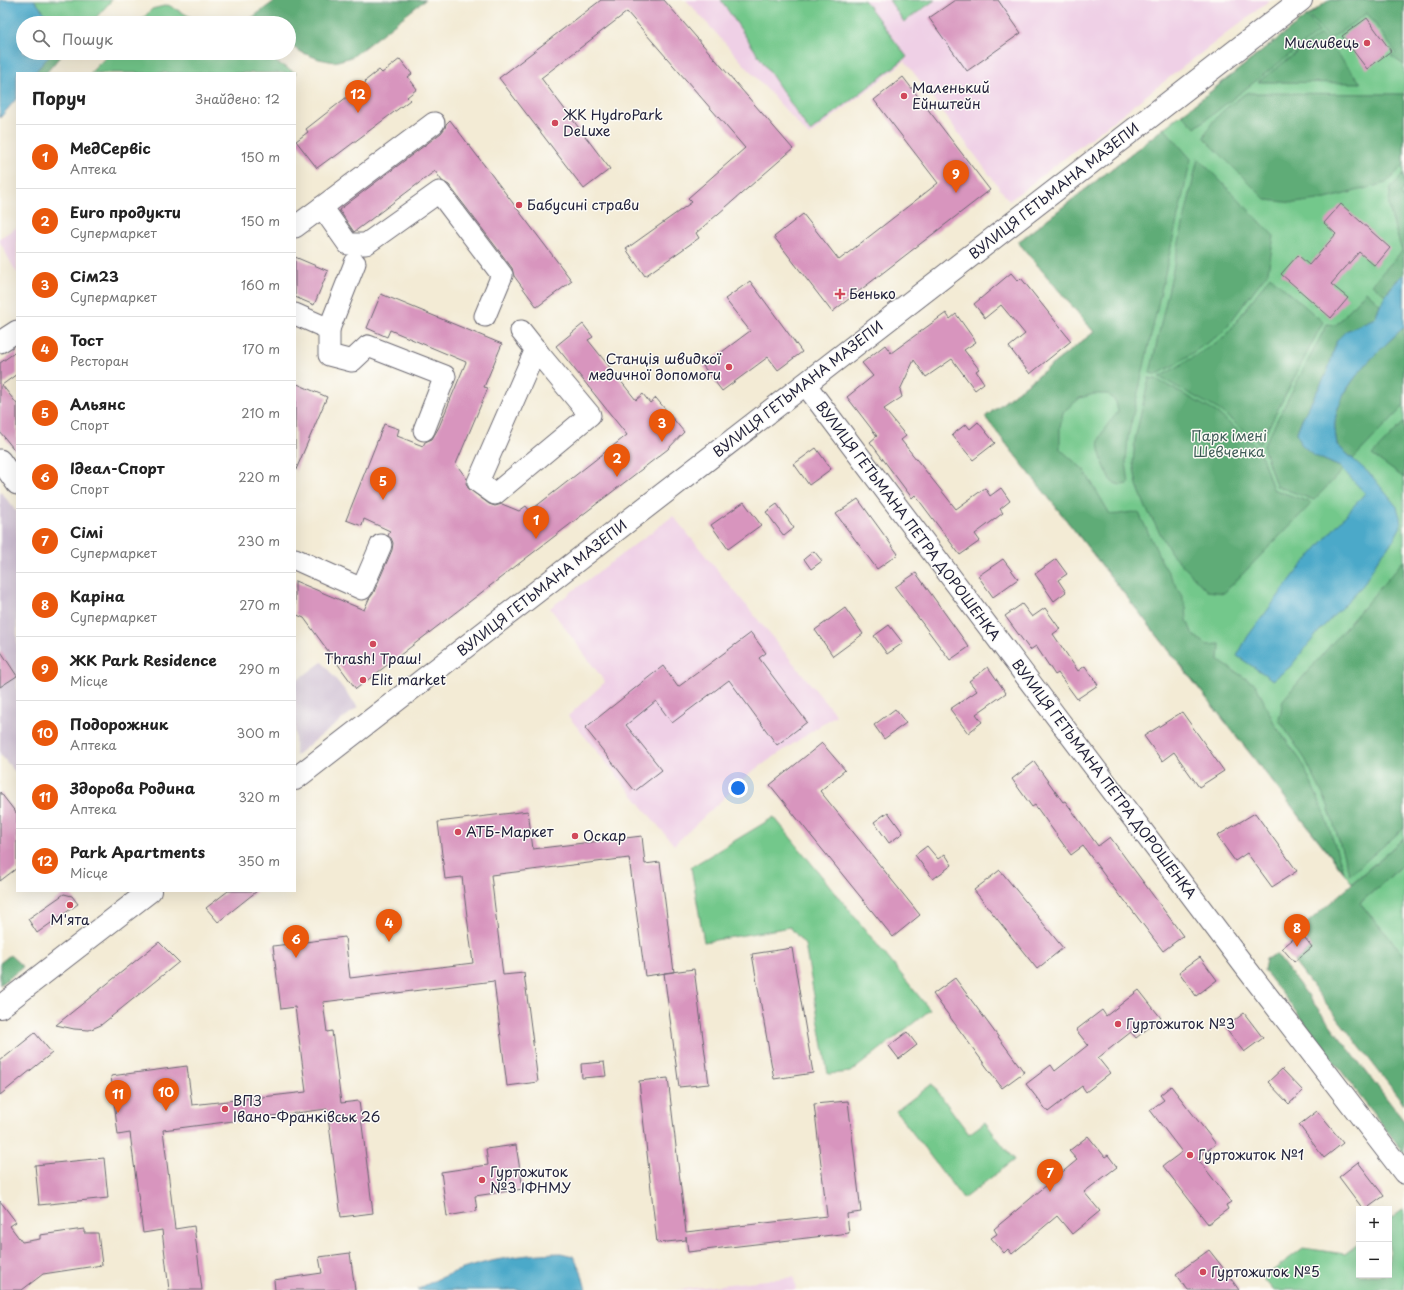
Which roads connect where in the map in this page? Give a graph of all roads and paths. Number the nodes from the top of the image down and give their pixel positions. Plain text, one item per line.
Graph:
1 (1300, 0) edge
2 (434, 122) dead end
3 (322, 207) junction
4 (296, 226) edge
5 (355, 263) dead end
6 (296, 314) edge
7 (485, 316) dead end
8 (329, 329) junction
9 (521, 331) dead end
10 (16, 332) edge
11 (0, 342) edge
12 (536, 349) junction
13 (805, 384) junction
14 (424, 430) dead end
15 (0, 460) edge
16 (16, 483) edge
17 (381, 545) dead end
18 (296, 559) edge
19 (296, 778) edge
20 (149, 892) edge
21 (0, 1007) edge
22 (1404, 1173) edge

1 - 13 main road, ВУЛИЦЯ ГЕТЬМАНА МАЗЕПИ
2 - 3 street
3 - 4 street
3 - 7 street
5 - 8 street
6 - 8 street
8 - 14 street
9 - 12 street
10 - 11 street
12 - 12 street
13 - 19 main road, ВУЛИЦЯ ГЕТЬМАНА МАЗЕПИ
13 - 22 street, ВУЛИЦЯ ГЕТЬМАНА ПЕТРА ДОРОШЕНКА
15 - 16 street
17 - 18 street
20 - 21 main road

